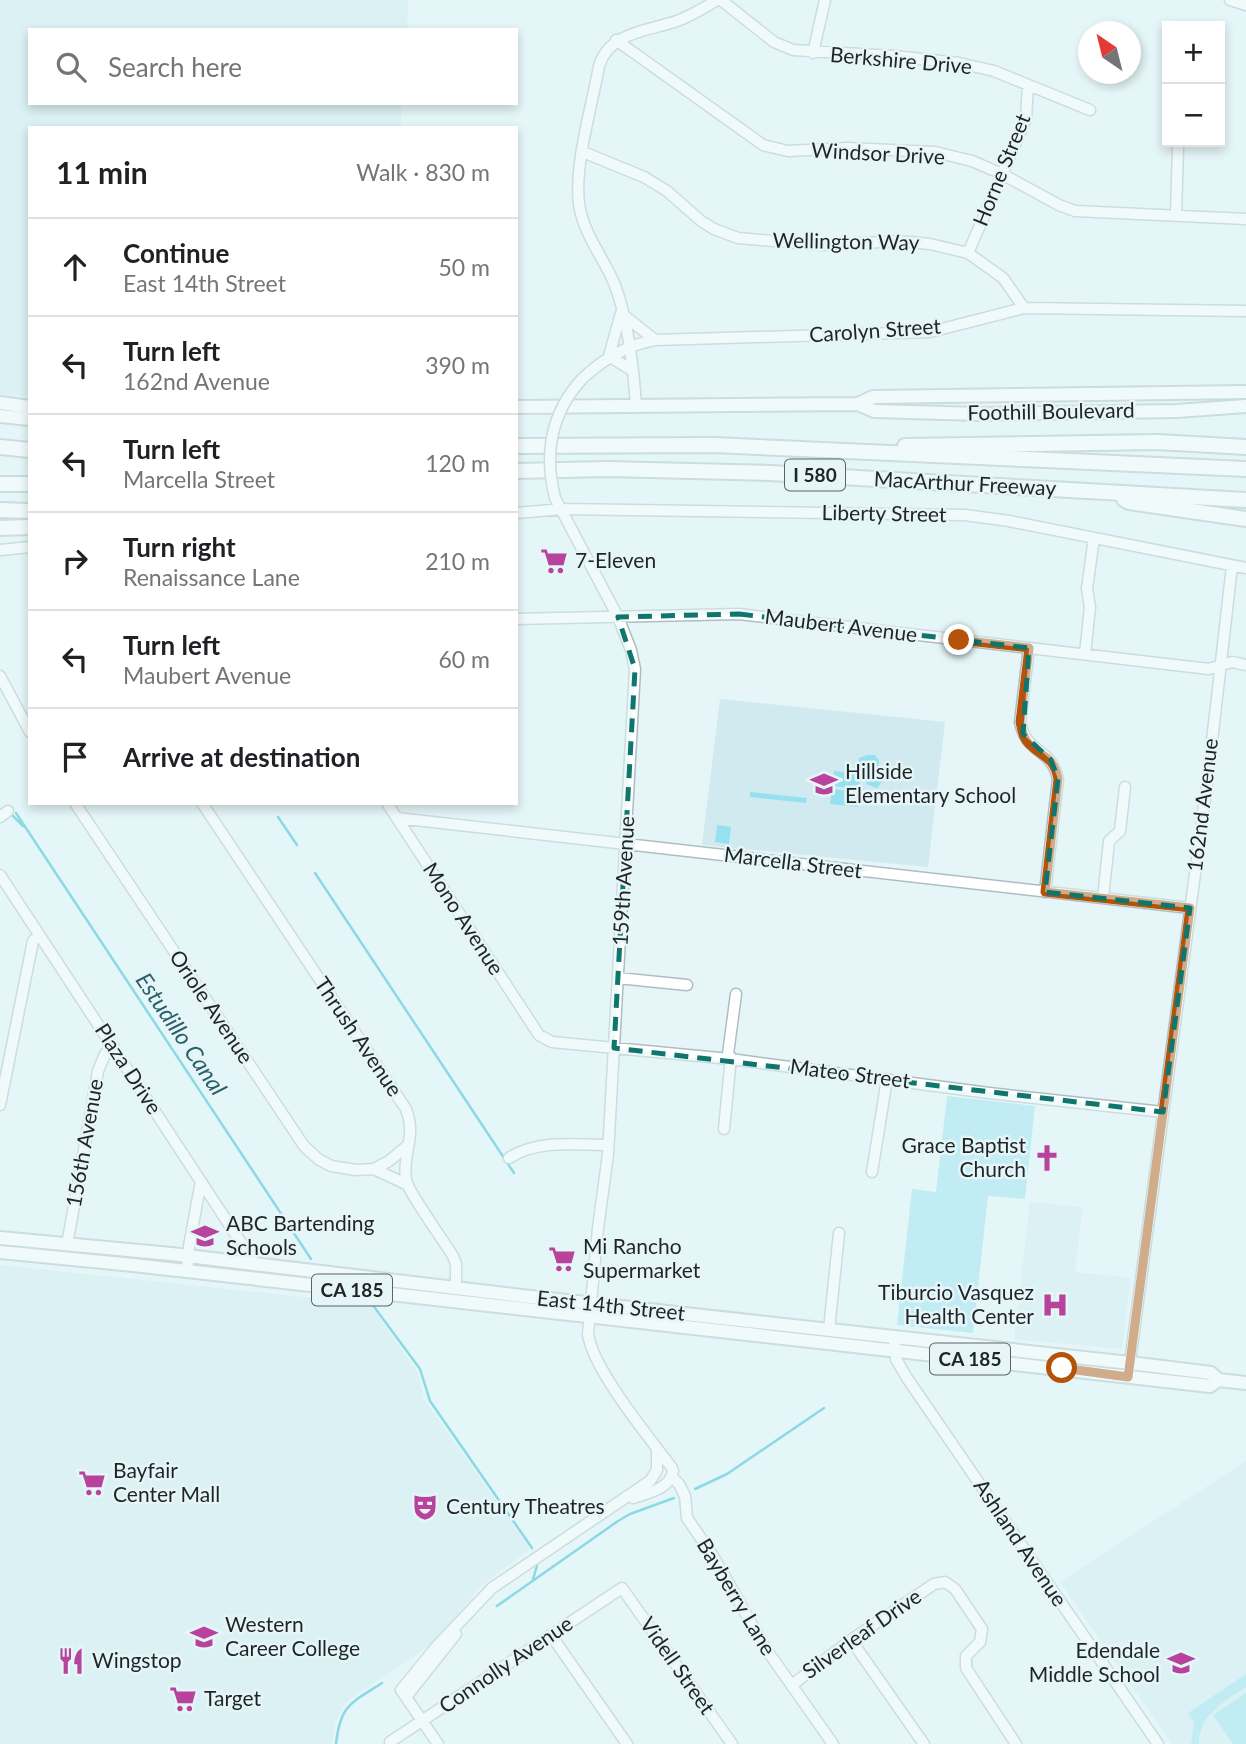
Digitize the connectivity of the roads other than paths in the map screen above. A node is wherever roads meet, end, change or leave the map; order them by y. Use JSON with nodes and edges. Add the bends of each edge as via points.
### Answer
{"nodes":[{"id":1,"x":719,"y":0,"type":"edge"},
{"id":2,"x":825,"y":0,"type":"edge"},
{"id":3,"x":1230,"y":0,"type":"edge"},
{"id":4,"x":1246,"y":5,"type":"edge"},
{"id":5,"x":616,"y":40,"type":"junction"},
{"id":6,"x":813,"y":53,"type":"junction"},
{"id":7,"x":1028,"y":85,"type":"junction"},
{"id":8,"x":1090,"y":110,"type":"dead end"},
{"id":9,"x":1178,"y":147,"type":"dead end"},
{"id":10,"x":583,"y":152,"type":"junction"},
{"id":11,"x":1002,"y":174,"type":"junction"},
{"id":12,"x":1176,"y":215,"type":"junction"},
{"id":13,"x":1246,"y":219,"type":"edge"},
{"id":14,"x":968,"y":253,"type":"junction"},
{"id":15,"x":1024,"y":308,"type":"junction"},
{"id":16,"x":1246,"y":311,"type":"edge"},
{"id":17,"x":621,"y":313,"type":"junction"},
{"id":18,"x":655,"y":340,"type":"junction"},
{"id":19,"x":630,"y":348,"type":"junction"},
{"id":20,"x":609,"y":356,"type":"junction"},
{"id":21,"x":633,"y":371,"type":"junction"},
{"id":22,"x":1246,"y":392,"type":"edge"},
{"id":23,"x":0,"y":403,"type":"edge"},
{"id":24,"x":858,"y":404,"type":"junction"},
{"id":25,"x":636,"y":405,"type":"junction"},
{"id":26,"x":1246,"y":406,"type":"edge"},
{"id":27,"x":28,"y":407,"type":"edge"},
{"id":28,"x":518,"y":407,"type":"edge"},
{"id":29,"x":0,"y":416,"type":"edge"},
{"id":30,"x":28,"y":419,"type":"edge"},
{"id":31,"x":518,"y":446,"type":"edge"},
{"id":32,"x":0,"y":447,"type":"edge"},
{"id":33,"x":1246,"y":447,"type":"edge"},
{"id":34,"x":28,"y":450,"type":"edge"},
{"id":35,"x":839,"y":450,"type":"junction"},
{"id":36,"x":1246,"y":469,"type":"edge"},
{"id":37,"x":518,"y":471,"type":"edge"},
{"id":38,"x":0,"y":484,"type":"edge"},
{"id":39,"x":28,"y":484,"type":"edge"},
{"id":40,"x":1113,"y":492,"type":"junction"},
{"id":41,"x":1246,"y":500,"type":"edge"},
{"id":42,"x":563,"y":509,"type":"junction"},
{"id":43,"x":0,"y":510,"type":"edge"},
{"id":44,"x":28,"y":511,"type":"edge"},
{"id":45,"x":518,"y":513,"type":"edge"},
{"id":46,"x":1246,"y":519,"type":"edge"},
{"id":47,"x":28,"y":527,"type":"edge"},
{"id":48,"x":0,"y":528,"type":"edge"},
{"id":49,"x":1094,"y":538,"type":"junction"},
{"id":50,"x":28,"y":547,"type":"edge"},
{"id":51,"x":0,"y":550,"type":"edge"},
{"id":52,"x":1233,"y":566,"type":"junction"},
{"id":53,"x":1246,"y":568,"type":"edge"},
{"id":54,"x":618,"y":617,"type":"junction"},
{"id":55,"x":518,"y":619,"type":"edge"},
{"id":56,"x":1029,"y":648,"type":"junction"},
{"id":57,"x":1085,"y":654,"type":"junction"},
{"id":58,"x":1246,"y":664,"type":"edge"},
{"id":59,"x":1220,"y":666,"type":"junction"},
{"id":60,"x":0,"y":676,"type":"edge"},
{"id":61,"x":28,"y":728,"type":"edge"},
{"id":62,"x":1125,"y":787,"type":"dead end"},
{"id":63,"x":76,"y":805,"type":"edge"},
{"id":64,"x":203,"y":805,"type":"edge"},
{"id":65,"x":388,"y":805,"type":"edge"},
{"id":66,"x":397,"y":818,"type":"junction"},
{"id":67,"x":625,"y":844,"type":"junction"},
{"id":68,"x":0,"y":875,"type":"edge"},
{"id":69,"x":1045,"y":892,"type":"junction"},
{"id":70,"x":1103,"y":898,"type":"junction"},
{"id":71,"x":1190,"y":908,"type":"junction"},
{"id":72,"x":39,"y":934,"type":"junction"},
{"id":73,"x":618,"y":978,"type":"junction"},
{"id":74,"x":687,"y":985,"type":"dead end"},
{"id":75,"x":736,"y":993,"type":"dead end"},
{"id":76,"x":539,"y":1035,"type":"joint"},
{"id":77,"x":114,"y":1047,"type":"junction"},
{"id":78,"x":614,"y":1048,"type":"junction"},
{"id":79,"x":730,"y":1059,"type":"junction"},
{"id":80,"x":887,"y":1079,"type":"junction"},
{"id":81,"x":0,"y":1105,"type":"edge"},
{"id":82,"x":1163,"y":1112,"type":"junction"},
{"id":83,"x":724,"y":1129,"type":"dead end"},
{"id":84,"x":608,"y":1145,"type":"junction"},
{"id":85,"x":407,"y":1146,"type":"junction"},
{"id":86,"x":509,"y":1158,"type":"dead end"},
{"id":87,"x":374,"y":1170,"type":"junction"},
{"id":88,"x":872,"y":1172,"type":"dead end"},
{"id":89,"x":201,"y":1181,"type":"junction"},
{"id":90,"x":406,"y":1184,"type":"junction"},
{"id":91,"x":839,"y":1233,"type":"dead end"},
{"id":92,"x":0,"y":1238,"type":"edge"},
{"id":93,"x":67,"y":1245,"type":"junction"},
{"id":94,"x":0,"y":1252,"type":"edge"},
{"id":95,"x":188,"y":1256,"type":"junction"},
{"id":96,"x":255,"y":1264,"type":"junction"},
{"id":97,"x":182,"y":1271,"type":"junction"},
{"id":98,"x":456,"y":1288,"type":"junction"},
{"id":99,"x":589,"y":1310,"type":"junction"},
{"id":100,"x":829,"y":1330,"type":"junction"},
{"id":101,"x":894,"y":1344,"type":"junction"},
{"id":102,"x":1130,"y":1363,"type":"junction"},
{"id":103,"x":1128,"y":1377,"type":"junction"},
{"id":104,"x":1218,"y":1380,"type":"junction"},
{"id":105,"x":1246,"y":1383,"type":"edge"},
{"id":106,"x":657,"y":1448,"type":"junction"},
{"id":107,"x":656,"y":1471,"type":"junction"},
{"id":108,"x":671,"y":1475,"type":"junction"},
{"id":109,"x":616,"y":1505,"type":"junction"},
{"id":110,"x":687,"y":1518,"type":"joint"},
{"id":111,"x":622,"y":1588,"type":"joint"},
{"id":112,"x":551,"y":1635,"type":"junction"},
{"id":113,"x":851,"y":1640,"type":"junction"},
{"id":114,"x":792,"y":1685,"type":"junction"},
{"id":115,"x":422,"y":1721,"type":"junction"},
{"id":116,"x":390,"y":1742,"type":"dead end"},
{"id":117,"x":438,"y":1744,"type":"edge"},
{"id":118,"x":627,"y":1744,"type":"edge"},
{"id":119,"x":732,"y":1744,"type":"edge"},
{"id":120,"x":833,"y":1744,"type":"edge"},
{"id":121,"x":924,"y":1744,"type":"edge"},
{"id":122,"x":1016,"y":1744,"type":"edge"},
{"id":123,"x":1158,"y":1744,"type":"edge"}],
"edges":[{"from":1,"to":5,"type":"street","via":[[680,20]]},
{"from":1,"to":6,"type":"street","name":"Berkshire Drive","via":[[774,42]]},
{"from":2,"to":6,"type":"street"},
{"from":3,"to":4,"type":"street"},
{"from":5,"to":10,"type":"street","via":[[599,65]]},
{"from":5,"to":11,"type":"street","name":"Windsor Drive","via":[[763,145],[788,151],[935,152]]},
{"from":6,"to":7,"type":"street","name":"Berkshire Drive","via":[[959,63]]},
{"from":7,"to":8,"type":"street","name":"Berkshire Drive"},
{"from":7,"to":11,"type":"street","name":"Horne Street","via":[[1026,119]]},
{"from":9,"to":12,"type":"street"},
{"from":10,"to":14,"type":"street","name":"Wellington Way","via":[[644,177],[707,225],[738,238],[822,245],[899,241]]},
{"from":10,"to":17,"type":"street","via":[[579,205],[586,230],[615,286]]},
{"from":11,"to":12,"type":"street","name":"Windsor Drive","via":[[1075,211]]},
{"from":11,"to":14,"type":"street","name":"Horne Street"},
{"from":12,"to":13,"type":"street","name":"Windsor Drive"},
{"from":14,"to":15,"type":"street","name":"Wellington Way","via":[[1003,278]]},
{"from":15,"to":16,"type":"street","name":"Carolyn Street"},
{"from":15,"to":18,"type":"street","name":"Carolyn Street","via":[[930,332]]},
{"from":17,"to":18,"type":"street"},
{"from":17,"to":19,"type":"street"},
{"from":17,"to":20,"type":"street"},
{"from":18,"to":19,"type":"street","name":"Carolyn Street"},
{"from":19,"to":20,"type":"street","name":"159th Avenue"},
{"from":19,"to":21,"type":"street"},
{"from":20,"to":21,"type":"street"},
{"from":20,"to":42,"type":"street","name":"159th Avenue","bridge":true,"via":[[582,379],[563,405],[552,434],[549,464],[555,498]]},
{"from":21,"to":25,"type":"street"},
{"from":22,"to":24,"type":"main road","name":"Foothill Boulevard","via":[[873,397]]},
{"from":23,"to":27,"type":"main road"},
{"from":24,"to":25,"type":"main road","name":"Foothill Boulevard"},
{"from":24,"to":26,"type":"main road","name":"Foothill Boulevard","via":[[874,411],[979,414]]},
{"from":25,"to":28,"type":"main road","name":"Foothill Boulevard"},
{"from":29,"to":30,"type":"main road"},
{"from":31,"to":35,"type":"highway","name":"MacArthur Freeway","number":"I 580","via":[[673,444]]},
{"from":32,"to":34,"type":"highway"},
{"from":33,"to":35,"type":"highway","via":[[1157,442],[949,443]]},
{"from":35,"to":36,"type":"highway","name":"MacArthur Freeway","number":"I 580"},
{"from":37,"to":40,"type":"highway","name":"MacArthur Freeway","number":"I 580","via":[[724,471]]},
{"from":38,"to":39,"type":"highway"},
{"from":40,"to":41,"type":"highway","name":"MacArthur Freeway","number":"I 580"},
{"from":40,"to":46,"type":"highway","via":[[1129,502]]},
{"from":42,"to":45,"type":"street","name":"Liberty Street"},
{"from":42,"to":49,"type":"street","name":"Liberty Street","via":[[965,516]]},
{"from":42,"to":54,"type":"street","name":"159th Avenue"},
{"from":43,"to":44,"type":"highway"},
{"from":47,"to":48,"type":"highway"},
{"from":49,"to":52,"type":"street","name":"Liberty Street"},
{"from":49,"to":57,"type":"street"},
{"from":50,"to":51,"type":"street"},
{"from":52,"to":53,"type":"street","name":"Liberty Street"},
{"from":52,"to":59,"type":"street","name":"162nd Avenue"},
{"from":54,"to":55,"type":"street","name":"Maubert Avenue"},
{"from":54,"to":56,"type":"street","name":"Maubert Avenue","via":[[739,614]]},
{"from":54,"to":67,"type":"street","name":"159th Avenue","via":[[635,669]]},
{"from":56,"to":57,"type":"street","name":"Maubert Avenue"},
{"from":56,"to":69,"type":"street","via":[[1020,722],[1028,744],[1051,760],[1058,779]]},
{"from":57,"to":59,"type":"street","name":"Maubert Avenue","via":[[1209,669]]},
{"from":58,"to":59,"type":"street","name":"Maubert Avenue"},
{"from":59,"to":71,"type":"street","name":"162nd Avenue"},
{"from":60,"to":61,"type":"street"},
{"from":62,"to":70,"type":"street","via":[[1120,831],[1109,841]]},
{"from":63,"to":87,"type":"street","name":"Oriole Avenue","via":[[304,1146],[331,1166]]},
{"from":64,"to":85,"type":"street","name":"Thrush Avenue","via":[[406,1109],[411,1124]]},
{"from":65,"to":66,"type":"street","name":"Mono Avenue"},
{"from":66,"to":67,"type":"street","name":"Marcella Street"},
{"from":66,"to":76,"type":"street","name":"Mono Avenue"},
{"from":67,"to":69,"type":"street","name":"Marcella Street"},
{"from":67,"to":73,"type":"street","name":"159th Avenue"},
{"from":68,"to":72,"type":"street","name":"Plaza Drive"},
{"from":69,"to":70,"type":"street","name":"Marcella Street"},
{"from":70,"to":71,"type":"street","name":"Marcella Street"},
{"from":71,"to":82,"type":"street","name":"162nd Avenue"},
{"from":72,"to":77,"type":"street","name":"Plaza Drive"},
{"from":72,"to":81,"type":"street","via":[[33,941]]},
{"from":73,"to":74,"type":"street"},
{"from":73,"to":78,"type":"street","name":"159th Avenue"},
{"from":75,"to":79,"type":"street"},
{"from":76,"to":78,"type":"street","name":"Mateo Street","via":[[552,1042]]},
{"from":77,"to":89,"type":"street","name":"Plaza Drive"},
{"from":77,"to":93,"type":"street","name":"156th Avenue","via":[[98,1071]]},
{"from":78,"to":79,"type":"street","name":"Mateo Street"},
{"from":78,"to":84,"type":"street","name":"159th Avenue"},
{"from":79,"to":80,"type":"street","name":"Mateo Street"},
{"from":79,"to":83,"type":"street"},
{"from":80,"to":82,"type":"street","name":"Mateo Street"},
{"from":80,"to":88,"type":"street"},
{"from":82,"to":102,"type":"street","name":"162nd Avenue"},
{"from":84,"to":86,"type":"street","via":[[542,1144]]},
{"from":84,"to":99,"type":"street","name":"159th Avenue"},
{"from":85,"to":87,"type":"street"},
{"from":85,"to":90,"type":"street","name":"Thrush Avenue"},
{"from":87,"to":90,"type":"street","name":"Oriole Avenue"},
{"from":89,"to":95,"type":"street"},
{"from":89,"to":96,"type":"street","name":"Plaza Drive"},
{"from":90,"to":98,"type":"street","via":[[453,1256]]},
{"from":91,"to":100,"type":"street"},
{"from":92,"to":93,"type":"main road","name":"East 14th Street","number":"CA 185"},
{"from":93,"to":95,"type":"main road","name":"East 14th Street","number":"CA 185"},
{"from":94,"to":97,"type":"main road","name":"East 14th Street","number":"CA 185"},
{"from":95,"to":96,"type":"main road","name":"East 14th Street","number":"CA 185"},
{"from":95,"to":97,"type":"street"},
{"from":96,"to":98,"type":"main road","name":"East 14th Street","number":"CA 185"},
{"from":97,"to":99,"type":"main road","name":"East 14th Street","number":"CA 185"},
{"from":98,"to":99,"type":"main road","name":"East 14th Street","number":"CA 185"},
{"from":99,"to":100,"type":"main road","name":"East 14th Street","number":"CA 185"},
{"from":99,"to":101,"type":"main road","name":"East 14th Street","number":"CA 185"},
{"from":99,"to":106,"type":"street","name":"159th Avenue","via":[[589,1341],[595,1357]]},
{"from":100,"to":101,"type":"main road","name":"East 14th Street","number":"CA 185"},
{"from":101,"to":102,"type":"main road","name":"East 14th Street","number":"CA 185"},
{"from":101,"to":103,"type":"main road","name":"East 14th Street","number":"CA 185"},
{"from":101,"to":123,"type":"street","name":"Ashland Avenue","via":[[907,1378]]},
{"from":102,"to":103,"type":"street","name":"162nd Avenue"},
{"from":102,"to":104,"type":"main road","name":"East 14th Street","number":"CA 185","via":[[1212,1373]]},
{"from":103,"to":104,"type":"main road","name":"East 14th Street","number":"CA 185","via":[[1210,1386]]},
{"from":104,"to":105,"type":"main road","name":"East 14th Street","number":"CA 185"},
{"from":106,"to":107,"type":"street"},
{"from":106,"to":108,"type":"street","name":"159th Avenue"},
{"from":107,"to":108,"type":"street","via":[[664,1482]]},
{"from":107,"to":109,"type":"street","via":[[645,1485]]},
{"from":108,"to":109,"type":"street","via":[[660,1488]]},
{"from":108,"to":110,"type":"street","name":"159th Avenue","via":[[685,1496]]},
{"from":109,"to":115,"type":"street","via":[[499,1583],[479,1603],[403,1693]]},
{"from":110,"to":114,"type":"street","name":"Bayberry Lane"},
{"from":111,"to":112,"type":"street","name":"Connolly Avenue"},
{"from":111,"to":119,"type":"street","name":"Videll Street"},
{"from":112,"to":115,"type":"street","name":"Connolly Avenue"},
{"from":112,"to":118,"type":"street"},
{"from":113,"to":114,"type":"street","name":"Silverleaf Drive"},
{"from":113,"to":121,"type":"street"},
{"from":113,"to":122,"type":"street","name":"Silverleaf Drive","via":[[945,1581],[982,1629],[980,1642],[966,1656],[965,1665]]},
{"from":114,"to":120,"type":"street","name":"Bayberry Lane"},
{"from":115,"to":116,"type":"street","name":"Connolly Avenue"},
{"from":115,"to":117,"type":"street"}]}
